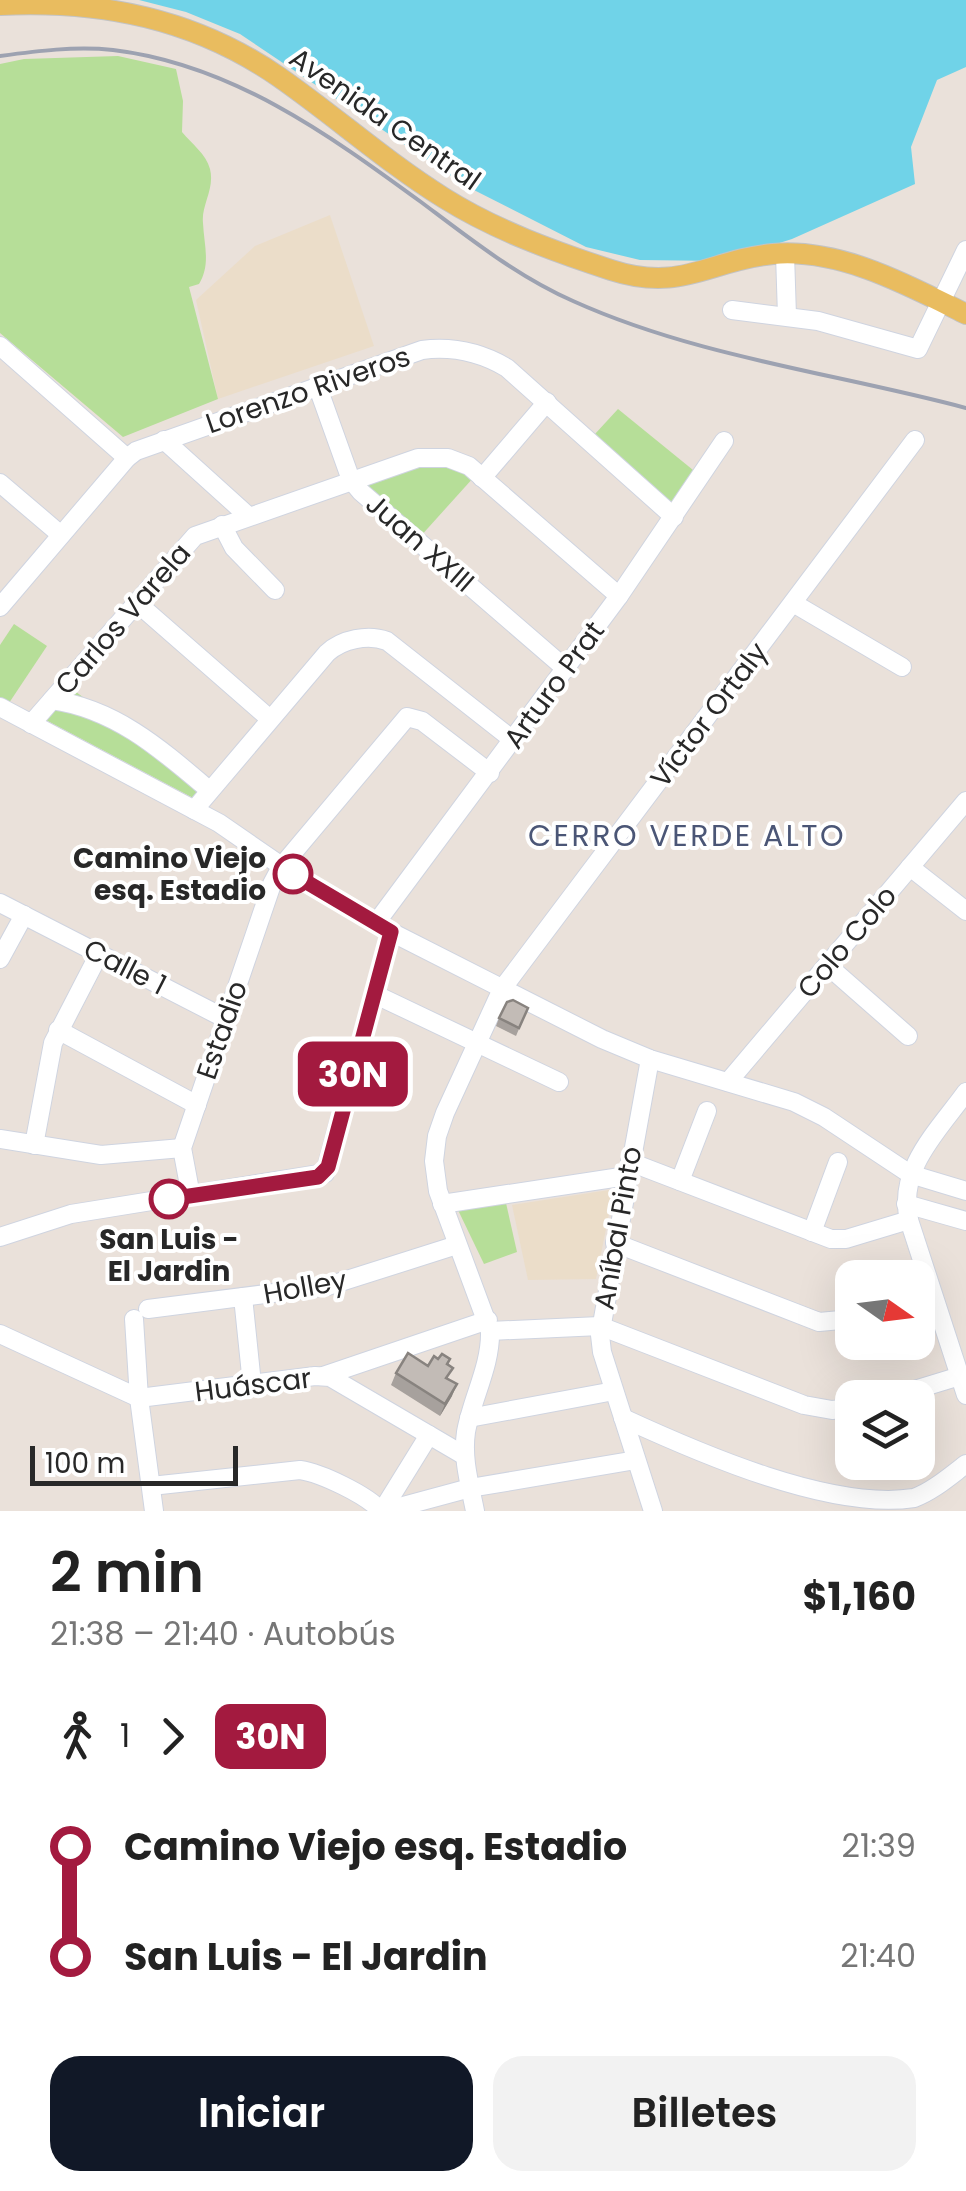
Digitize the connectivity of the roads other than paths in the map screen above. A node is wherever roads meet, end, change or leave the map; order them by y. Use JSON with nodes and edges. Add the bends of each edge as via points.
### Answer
{"nodes":[{"id":1,"x":0,"y":5,"type":"edge"},
{"id":2,"x":966,"y":250,"type":"edge"},
{"id":3,"x":785,"y":254,"type":"junction"},
{"id":4,"x":942,"y":302,"type":"junction"},
{"id":5,"x":732,"y":310,"type":"dead end"},
{"id":6,"x":966,"y":314,"type":"edge"},
{"id":7,"x":787,"y":316,"type":"junction"},
{"id":8,"x":0,"y":346,"type":"edge"},
{"id":9,"x":317,"y":386,"type":"junction"},
{"id":10,"x":546,"y":402,"type":"junction"},
{"id":11,"x":164,"y":440,"type":"junction"},
{"id":12,"x":915,"y":440,"type":"dead end"},
{"id":13,"x":724,"y":441,"type":"dead end"},
{"id":14,"x":127,"y":458,"type":"junction"},
{"id":15,"x":482,"y":478,"type":"junction"},
{"id":16,"x":351,"y":480,"type":"junction"},
{"id":17,"x":0,"y":483,"type":"edge"},
{"id":18,"x":248,"y":515,"type":"junction"},
{"id":19,"x":674,"y":516,"type":"junction"},
{"id":20,"x":222,"y":524,"type":"junction"},
{"id":21,"x":61,"y":535,"type":"junction"},
{"id":22,"x":275,"y":590,"type":"dead end"},
{"id":23,"x":619,"y":596,"type":"junction"},
{"id":24,"x":136,"y":602,"type":"junction"},
{"id":25,"x":793,"y":603,"type":"junction"},
{"id":26,"x":0,"y":607,"type":"edge"},
{"id":27,"x":902,"y":667,"type":"dead end"},
{"id":28,"x":566,"y":669,"type":"junction"},
{"id":29,"x":52,"y":700,"type":"junction"},
{"id":30,"x":0,"y":707,"type":"edge"},
{"id":31,"x":270,"y":719,"type":"junction"},
{"id":32,"x":32,"y":724,"type":"junction"},
{"id":33,"x":514,"y":740,"type":"junction"},
{"id":34,"x":490,"y":773,"type":"junction"},
{"id":35,"x":210,"y":790,"type":"junction"},
{"id":36,"x":966,"y":801,"type":"edge"},
{"id":37,"x":194,"y":810,"type":"junction"},
{"id":38,"x":281,"y":867,"type":"junction"},
{"id":39,"x":910,"y":867,"type":"junction"},
{"id":40,"x":0,"y":903,"type":"edge"},
{"id":41,"x":966,"y":911,"type":"edge"},
{"id":42,"x":24,"y":915,"type":"junction"},
{"id":43,"x":384,"y":928,"type":"junction"},
{"id":44,"x":99,"y":954,"type":"junction"},
{"id":45,"x":0,"y":959,"type":"edge"},
{"id":46,"x":827,"y":965,"type":"junction"},
{"id":47,"x":502,"y":988,"type":"junction"},
{"id":48,"x":374,"y":994,"type":"junction"},
{"id":49,"x":226,"y":1019,"type":"junction"},
{"id":50,"x":58,"y":1030,"type":"junction"},
{"id":51,"x":908,"y":1036,"type":"dead end"},
{"id":52,"x":477,"y":1043,"type":"junction"},
{"id":53,"x":650,"y":1059,"type":"junction"},
{"id":54,"x":559,"y":1082,"type":"dead end"},
{"id":55,"x":728,"y":1082,"type":"junction"},
{"id":56,"x":966,"y":1092,"type":"edge"},
{"id":57,"x":197,"y":1105,"type":"junction"},
{"id":58,"x":707,"y":1111,"type":"dead end"},
{"id":59,"x":0,"y":1139,"type":"edge"},
{"id":60,"x":34,"y":1145,"type":"junction"},
{"id":61,"x":182,"y":1148,"type":"junction"},
{"id":62,"x":838,"y":1162,"type":"dead end"},
{"id":63,"x":629,"y":1169,"type":"junction"},
{"id":64,"x":910,"y":1174,"type":"junction"},
{"id":65,"x":680,"y":1181,"type":"junction"},
{"id":66,"x":966,"y":1190,"type":"edge"},
{"id":67,"x":191,"y":1196,"type":"junction"},
{"id":68,"x":442,"y":1204,"type":"junction"},
{"id":69,"x":907,"y":1212,"type":"junction"},
{"id":70,"x":966,"y":1221,"type":"edge"},
{"id":71,"x":812,"y":1232,"type":"junction"},
{"id":72,"x":0,"y":1238,"type":"edge"},
{"id":73,"x":615,"y":1243,"type":"junction"},
{"id":74,"x":458,"y":1245,"type":"junction"},
{"id":75,"x":917,"y":1260,"type":"edge"},
{"id":76,"x":243,"y":1297,"type":"junction"},
{"id":77,"x":935,"y":1316,"type":"edge"},
{"id":78,"x":835,"y":1321,"type":"edge"},
{"id":79,"x":489,"y":1326,"type":"junction"},
{"id":80,"x":600,"y":1326,"type":"junction"},
{"id":81,"x":0,"y":1334,"type":"edge"},
{"id":82,"x":961,"y":1367,"type":"edge"},
{"id":83,"x":323,"y":1376,"type":"junction"},
{"id":84,"x":930,"y":1380,"type":"edge"},
{"id":85,"x":252,"y":1384,"type":"junction"},
{"id":86,"x":614,"y":1392,"type":"junction"},
{"id":87,"x":966,"y":1395,"type":"edge"},
{"id":88,"x":140,"y":1398,"type":"junction"},
{"id":89,"x":835,"y":1410,"type":"edge"},
{"id":90,"x":469,"y":1418,"type":"junction"},
{"id":91,"x":623,"y":1418,"type":"junction"},
{"id":92,"x":429,"y":1434,"type":"junction"},
{"id":93,"x":465,"y":1456,"type":"junction"},
{"id":94,"x":636,"y":1460,"type":"junction"},
{"id":95,"x":966,"y":1464,"type":"edge"},
{"id":96,"x":150,"y":1486,"type":"junction"},
{"id":97,"x":470,"y":1488,"type":"junction"},
{"id":98,"x":154,"y":1511,"type":"edge"},
{"id":99,"x":383,"y":1511,"type":"edge"},
{"id":100,"x":475,"y":1511,"type":"edge"},
{"id":101,"x":653,"y":1511,"type":"edge"}],
"edges":[{"from":1,"to":3,"type":"main road","name":"Avenida Central","via":[[83,3],[216,39],[465,211],[615,271],[682,278]]},
{"from":2,"to":4,"type":"street"},
{"from":3,"to":4,"type":"main road","name":"Avenida Central","via":[[850,264]]},
{"from":3,"to":7,"type":"street"},
{"from":4,"to":6,"type":"main road","name":"Avenida Central"},
{"from":4,"to":7,"type":"street","via":[[918,349]]},
{"from":5,"to":7,"type":"street"},
{"from":8,"to":14,"type":"street"},
{"from":9,"to":10,"type":"street","name":"Lorenzo Riveros","via":[[410,353],[446,348],[497,362]]},
{"from":9,"to":11,"type":"street","name":"Lorenzo Riveros"},
{"from":9,"to":16,"type":"street","name":"Juan XXIII"},
{"from":10,"to":15,"type":"street"},
{"from":10,"to":19,"type":"street","name":"Lorenzo Riveros"},
{"from":11,"to":14,"type":"street","name":"Lorenzo Riveros"},
{"from":11,"to":18,"type":"street"},
{"from":12,"to":25,"type":"street","name":"Víctor Ortaly"},
{"from":13,"to":19,"type":"street","name":"Arturo Prat"},
{"from":14,"to":21,"type":"street"},
{"from":15,"to":16,"type":"street","name":"Carlos Varela","via":[[438,456]]},
{"from":15,"to":23,"type":"street","name":"Carlos Varela"},
{"from":16,"to":18,"type":"street","name":"Carlos Varela"},
{"from":16,"to":28,"type":"street","name":"Juan XXIII"},
{"from":17,"to":21,"type":"street"},
{"from":18,"to":20,"type":"street","name":"Carlos Varela"},
{"from":19,"to":23,"type":"street","name":"Arturo Prat"},
{"from":20,"to":22,"type":"street","via":[[234,548]]},
{"from":20,"to":24,"type":"street","name":"Carlos Varela","via":[[185,544]]},
{"from":21,"to":26,"type":"street"},
{"from":23,"to":28,"type":"street","name":"Arturo Prat"},
{"from":24,"to":29,"type":"street","name":"Carlos Varela"},
{"from":24,"to":31,"type":"street"},
{"from":25,"to":27,"type":"street"},
{"from":25,"to":47,"type":"street","name":"Víctor Ortaly"},
{"from":28,"to":33,"type":"street","name":"Arturo Prat"},
{"from":29,"to":32,"type":"street","name":"Carlos Varela"},
{"from":29,"to":35,"type":"street","via":[[90,709],[138,733]]},
{"from":30,"to":32,"type":"street"},
{"from":31,"to":33,"type":"street","via":[[334,646],[378,638]]},
{"from":31,"to":35,"type":"street"},
{"from":32,"to":37,"type":"street"},
{"from":33,"to":34,"type":"street","name":"Arturo Prat"},
{"from":34,"to":38,"type":"street","name":"Estadio","via":[[422,721],[406,717]]},
{"from":34,"to":43,"type":"street","name":"Arturo Prat"},
{"from":35,"to":37,"type":"street"},
{"from":36,"to":39,"type":"street","name":"Colo Colo"},
{"from":37,"to":38,"type":"street"},
{"from":38,"to":43,"type":"street"},
{"from":38,"to":49,"type":"street","name":"Estadio"},
{"from":39,"to":41,"type":"street"},
{"from":39,"to":46,"type":"street","name":"Colo Colo"},
{"from":40,"to":42,"type":"street","name":"Calle 1"},
{"from":42,"to":44,"type":"street","name":"Calle 1"},
{"from":42,"to":45,"type":"street"},
{"from":43,"to":47,"type":"street"},
{"from":43,"to":48,"type":"street"},
{"from":44,"to":49,"type":"street","name":"Calle 1"},
{"from":44,"to":50,"type":"street"},
{"from":46,"to":51,"type":"street"},
{"from":46,"to":55,"type":"street","name":"Colo Colo"},
{"from":47,"to":52,"type":"street","name":"Víctor Ortaly"},
{"from":47,"to":53,"type":"street"},
{"from":48,"to":52,"type":"street"},
{"from":48,"to":67,"type":"street","via":[[324,1174]]},
{"from":49,"to":57,"type":"street","name":"Estadio"},
{"from":50,"to":57,"type":"street"},
{"from":50,"to":60,"type":"street"},
{"from":52,"to":54,"type":"street"},
{"from":52,"to":68,"type":"street","name":"Víctor Ortaly","via":[[438,1136],[435,1176]]},
{"from":53,"to":55,"type":"street"},
{"from":53,"to":63,"type":"street","name":"Aníbal Pinto"},
{"from":55,"to":64,"type":"street","via":[[811,1110]]},
{"from":56,"to":64,"type":"street"},
{"from":57,"to":61,"type":"street","name":"Estadio"},
{"from":58,"to":65,"type":"street"},
{"from":59,"to":60,"type":"street"},
{"from":60,"to":61,"type":"street","via":[[113,1156]]},
{"from":61,"to":67,"type":"street","name":"Estadio"},
{"from":62,"to":71,"type":"street"},
{"from":63,"to":65,"type":"street"},
{"from":63,"to":68,"type":"street"},
{"from":63,"to":73,"type":"street","name":"Aníbal Pinto"},
{"from":64,"to":66,"type":"street"},
{"from":64,"to":69,"type":"street"},
{"from":65,"to":71,"type":"street"},
{"from":67,"to":72,"type":"street","via":[[71,1214]]},
{"from":68,"to":74,"type":"street","name":"Víctor Ortaly"},
{"from":69,"to":70,"type":"street"},
{"from":69,"to":71,"type":"street","via":[[846,1239]]},
{"from":69,"to":75,"type":"street"},
{"from":73,"to":78,"type":"street","via":[[819,1322]]},
{"from":73,"to":80,"type":"street","name":"Aníbal Pinto"},
{"from":74,"to":76,"type":"street","name":"Holley","via":[[347,1281]]},
{"from":74,"to":79,"type":"street","name":"Víctor Ortaly"},
{"from":76,"to":85,"type":"street"},
{"from":76,"to":88,"type":"street","name":"Holley","via":[[141,1314]]},
{"from":77,"to":82,"type":"street"},
{"from":79,"to":80,"type":"street"},
{"from":79,"to":83,"type":"street"},
{"from":79,"to":90,"type":"street","via":[[489,1350]]},
{"from":80,"to":86,"type":"street","name":"Aníbal Pinto"},
{"from":80,"to":89,"type":"street","via":[[804,1406]]},
{"from":81,"to":88,"type":"street"},
{"from":82,"to":84,"type":"street"},
{"from":82,"to":87,"type":"street"},
{"from":83,"to":85,"type":"street","name":"Huáscar"},
{"from":83,"to":92,"type":"street","name":"Huáscar"},
{"from":85,"to":88,"type":"street","name":"Huáscar"},
{"from":86,"to":90,"type":"street"},
{"from":86,"to":91,"type":"street","name":"Aníbal Pinto"},
{"from":88,"to":96,"type":"street"},
{"from":90,"to":93,"type":"street"},
{"from":91,"to":94,"type":"street","name":"Aníbal Pinto"},
{"from":91,"to":95,"type":"street","via":[[762,1480],[835,1503],[911,1499]]},
{"from":92,"to":93,"type":"street","name":"Huáscar"},
{"from":92,"to":99,"type":"street"},
{"from":93,"to":97,"type":"street"},
{"from":94,"to":97,"type":"street"},
{"from":94,"to":101,"type":"street","name":"Aníbal Pinto"},
{"from":96,"to":98,"type":"street"},
{"from":96,"to":99,"type":"street","via":[[300,1470]]},
{"from":97,"to":99,"type":"street"},
{"from":97,"to":100,"type":"street"}]}
